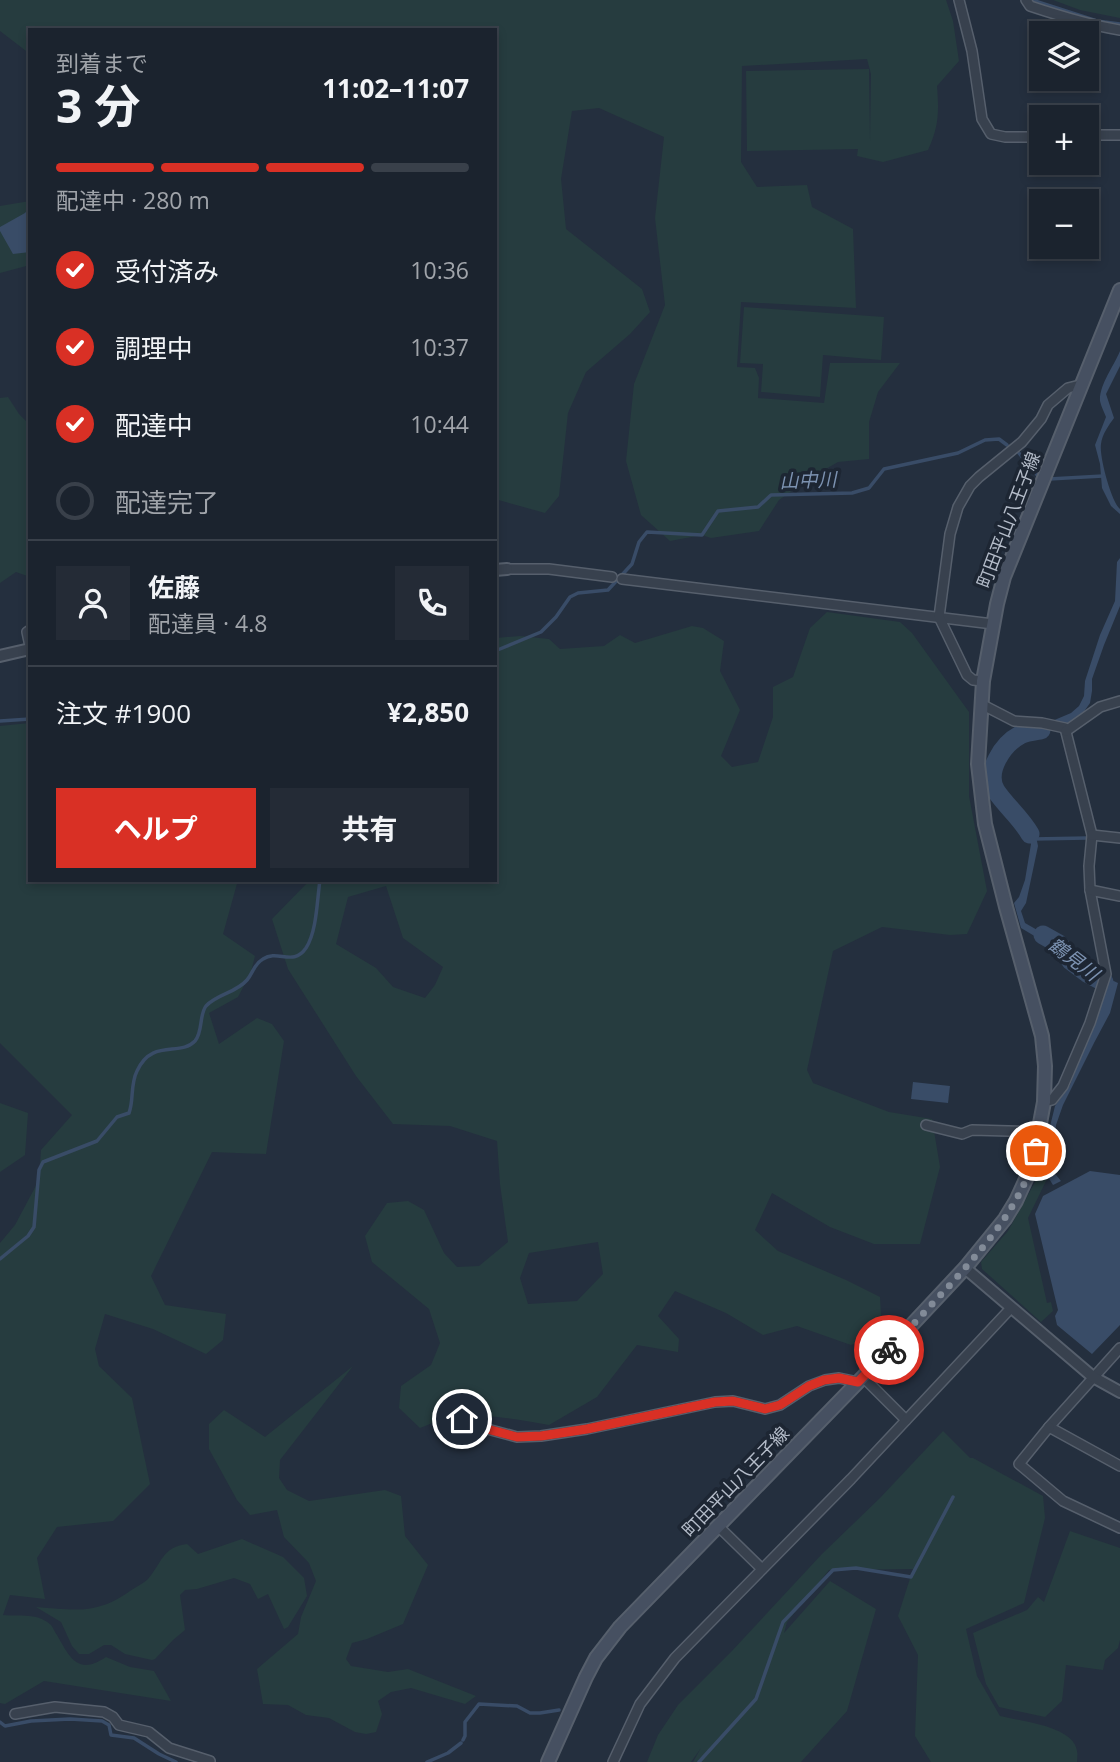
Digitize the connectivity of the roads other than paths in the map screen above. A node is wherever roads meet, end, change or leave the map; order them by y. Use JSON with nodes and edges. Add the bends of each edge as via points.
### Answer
{"nodes":[{"id":1,"x":959,"y":0,"type":"edge"},
{"id":2,"x":1026,"y":0,"type":"edge"},
{"id":3,"x":1120,"y":30,"type":"edge"},
{"id":4,"x":1099,"y":135,"type":"edge"},
{"id":5,"x":1120,"y":135,"type":"edge"},
{"id":6,"x":1029,"y":136,"type":"edge"},
{"id":7,"x":1120,"y":290,"type":"edge"},
{"id":8,"x":1117,"y":306,"type":"edge"},
{"id":9,"x":1080,"y":385,"type":"junction"},
{"id":10,"x":508,"y":569,"type":"joint"},
{"id":11,"x":497,"y":570,"type":"edge"},
{"id":12,"x":939,"y":617,"type":"junction"},
{"id":13,"x":993,"y":624,"type":"junction"},
{"id":14,"x":28,"y":648,"type":"edge"},
{"id":15,"x":0,"y":656,"type":"edge"},
{"id":16,"x":983,"y":681,"type":"junction"},
{"id":17,"x":1120,"y":701,"type":"edge"},
{"id":18,"x":981,"y":704,"type":"junction"},
{"id":19,"x":1066,"y":729,"type":"junction"},
{"id":20,"x":1092,"y":835,"type":"junction"},
{"id":21,"x":1120,"y":838,"type":"edge"},
{"id":22,"x":1090,"y":890,"type":"junction"},
{"id":23,"x":1120,"y":896,"type":"edge"},
{"id":24,"x":1044,"y":1102,"type":"junction"},
{"id":25,"x":926,"y":1125,"type":"dead end"},
{"id":26,"x":1040,"y":1132,"type":"junction"},
{"id":27,"x":965,"y":1268,"type":"junction"},
{"id":28,"x":1011,"y":1308,"type":"junction"},
{"id":29,"x":1120,"y":1348,"type":"edge"},
{"id":30,"x":1093,"y":1377,"type":"junction"},
{"id":31,"x":860,"y":1380,"type":"junction"},
{"id":32,"x":1120,"y":1392,"type":"edge"},
{"id":33,"x":462,"y":1419,"type":"dead end"},
{"id":34,"x":906,"y":1420,"type":"junction"},
{"id":35,"x":1049,"y":1427,"type":"junction"},
{"id":36,"x":1120,"y":1466,"type":"edge"},
{"id":37,"x":718,"y":1526,"type":"junction"},
{"id":38,"x":1120,"y":1528,"type":"edge"},
{"id":39,"x":762,"y":1569,"type":"junction"},
{"id":40,"x":15,"y":1714,"type":"dead end"},
{"id":41,"x":210,"y":1761,"type":"edge"},
{"id":42,"x":548,"y":1762,"type":"edge"},
{"id":43,"x":613,"y":1762,"type":"edge"}],
"edges":[{"from":1,"to":6,"type":"street","via":[[982,119],[991,134]]},
{"from":2,"to":3,"type":"street","via":[[1030,6]]},
{"from":4,"to":5,"type":"street"},
{"from":7,"to":8,"type":"main road","name":"町田平山八王子線"},
{"from":8,"to":9,"type":"main road","name":"町田平山八王子線"},
{"from":9,"to":12,"type":"street","via":[[1068,388],[1048,405],[1022,442],[963,496],[950,534]]},
{"from":9,"to":13,"type":"main road","name":"町田平山八王子線","via":[[1004,577]]},
{"from":10,"to":11,"type":"street"},
{"from":10,"to":12,"type":"street","via":[[550,569]]},
{"from":12,"to":13,"type":"street"},
{"from":12,"to":16,"type":"street","via":[[967,675]]},
{"from":13,"to":16,"type":"main road","name":"町田平山八王子線"},
{"from":14,"to":15,"type":"street"},
{"from":16,"to":18,"type":"main road","name":"町田平山八王子線"},
{"from":17,"to":19,"type":"street","via":[[1100,707]]},
{"from":18,"to":19,"type":"street","via":[[1014,721]]},
{"from":18,"to":24,"type":"main road","name":"町田平山八王子線","via":[[978,764],[985,824],[1042,1036]]},
{"from":19,"to":20,"type":"street"},
{"from":20,"to":21,"type":"street"},
{"from":20,"to":22,"type":"street"},
{"from":22,"to":23,"type":"street"},
{"from":22,"to":24,"type":"street","via":[[1106,976],[1063,1086],[1052,1100]]},
{"from":24,"to":26,"type":"main road","name":"町田平山八王子線"},
{"from":25,"to":26,"type":"street","via":[[962,1134],[972,1130]]},
{"from":26,"to":27,"type":"main road","name":"町田平山八王子線","via":[[1032,1166],[1016,1201]]},
{"from":27,"to":28,"type":"street"},
{"from":27,"to":31,"type":"main road","name":"町田平山八王子線"},
{"from":28,"to":30,"type":"street"},
{"from":28,"to":34,"type":"street"},
{"from":29,"to":30,"type":"street"},
{"from":30,"to":32,"type":"street"},
{"from":30,"to":35,"type":"street"},
{"from":31,"to":33,"type":"street","via":[[824,1380],[765,1409],[715,1402],[541,1436],[517,1437]]},
{"from":31,"to":34,"type":"street"},
{"from":31,"to":37,"type":"main road","name":"町田平山八王子線"},
{"from":34,"to":39,"type":"street"},
{"from":35,"to":36,"type":"street"},
{"from":35,"to":38,"type":"street","via":[[1018,1464],[1063,1501]]},
{"from":37,"to":39,"type":"street"},
{"from":37,"to":42,"type":"main road","name":"町田平山八王子線","via":[[606,1645],[586,1677]]},
{"from":39,"to":43,"type":"street","via":[[651,1689]]},
{"from":40,"to":41,"type":"street","via":[[55,1707],[104,1712],[119,1725],[149,1732],[169,1748]]}]}
